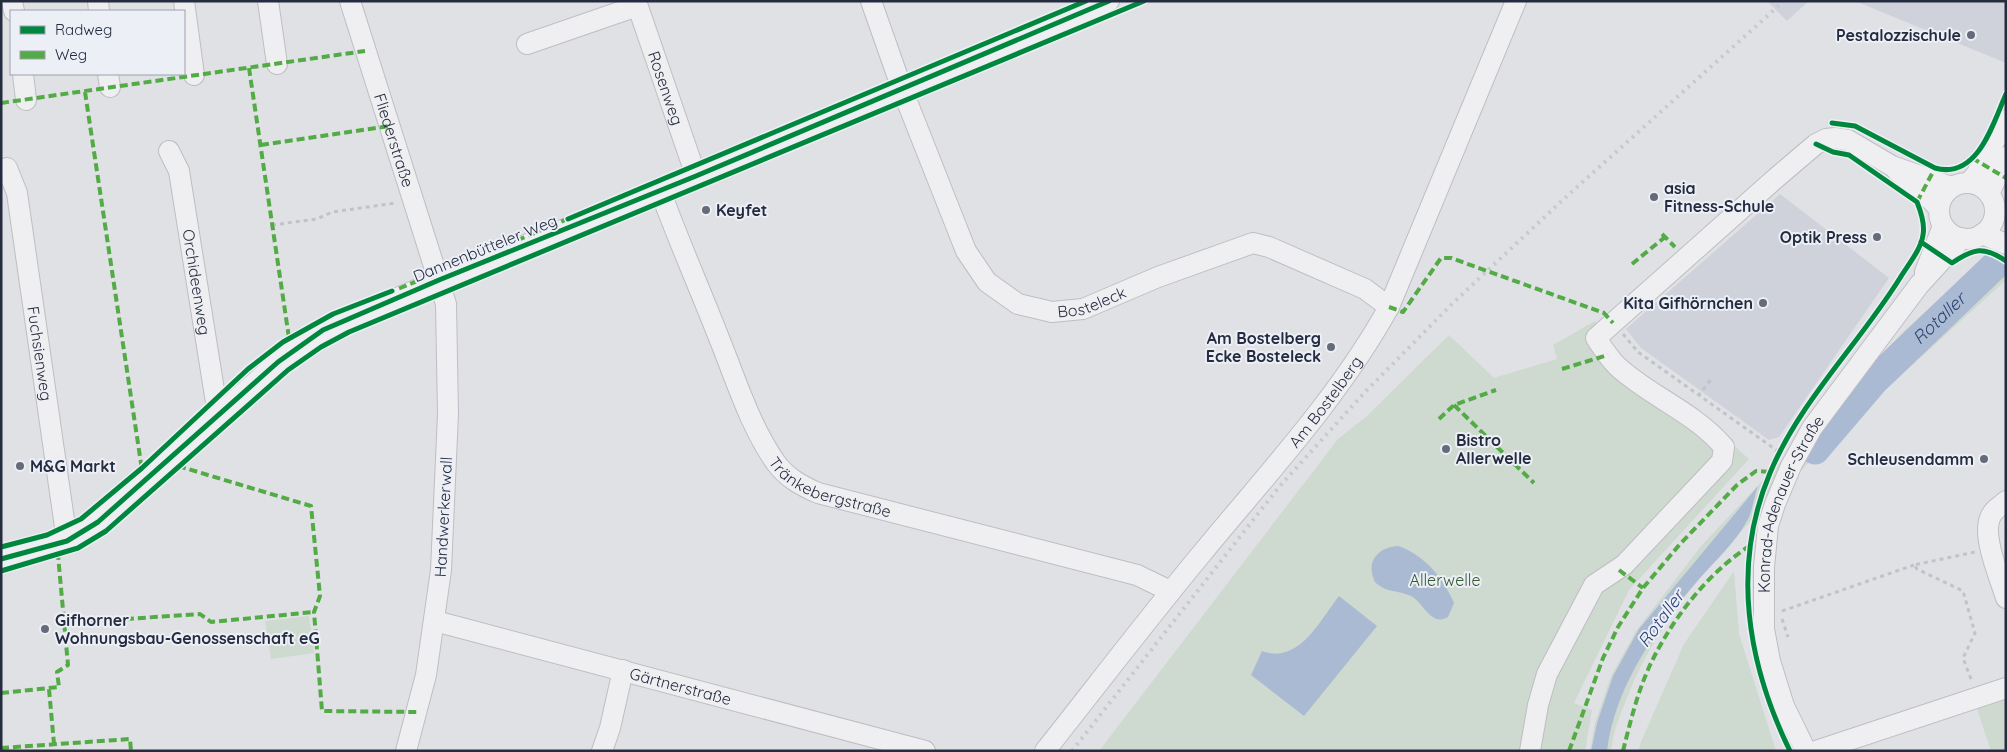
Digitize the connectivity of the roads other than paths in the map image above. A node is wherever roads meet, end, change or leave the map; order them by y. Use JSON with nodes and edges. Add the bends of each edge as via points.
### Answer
{"nodes":[{"id":1,"x":184,"y":1,"type":"edge"},
{"id":2,"x":268,"y":1,"type":"edge"},
{"id":3,"x":350,"y":1,"type":"edge"},
{"id":4,"x":872,"y":1,"type":"edge"},
{"id":5,"x":1516,"y":1,"type":"edge"},
{"id":6,"x":636,"y":3,"type":"edge"},
{"id":7,"x":1115,"y":6,"type":"edge"},
{"id":8,"x":527,"y":44,"type":"dead end"},
{"id":9,"x":277,"y":64,"type":"dead end"},
{"id":10,"x":23,"y":75,"type":"edge"},
{"id":11,"x":194,"y":75,"type":"dead end"},
{"id":12,"x":902,"y":89,"type":"junction"},
{"id":13,"x":26,"y":100,"type":"dead end"},
{"id":14,"x":2006,"y":120,"type":"edge"},
{"id":15,"x":169,"y":151,"type":"dead end"},
{"id":16,"x":2006,"y":157,"type":"edge"},
{"id":17,"x":1892,"y":166,"type":"junction"},
{"id":18,"x":7,"y":168,"type":"dead end"},
{"id":19,"x":696,"y":176,"type":"junction"},
{"id":20,"x":1960,"y":185,"type":"junction"},
{"id":21,"x":660,"y":190,"type":"junction"},
{"id":22,"x":1941,"y":218,"type":"junction"},
{"id":23,"x":2000,"y":224,"type":"edge"},
{"id":24,"x":1962,"y":238,"type":"junction"},
{"id":25,"x":439,"y":280,"type":"junction"},
{"id":26,"x":1919,"y":285,"type":"junction"},
{"id":27,"x":1389,"y":307,"type":"junction"},
{"id":28,"x":218,"y":415,"type":"junction"},
{"id":29,"x":2006,"y":502,"type":"edge"},
{"id":30,"x":67,"y":541,"type":"junction"},
{"id":31,"x":1,"y":559,"type":"edge"},
{"id":32,"x":1170,"y":591,"type":"junction"},
{"id":33,"x":2006,"y":598,"type":"edge"},
{"id":34,"x":435,"y":621,"type":"junction"},
{"id":35,"x":623,"y":670,"type":"junction"},
{"id":36,"x":2006,"y":688,"type":"edge"},
{"id":37,"x":406,"y":751,"type":"edge"},
{"id":38,"x":602,"y":751,"type":"edge"},
{"id":39,"x":925,"y":751,"type":"edge"},
{"id":40,"x":1046,"y":751,"type":"edge"},
{"id":41,"x":1530,"y":751,"type":"edge"},
{"id":42,"x":1806,"y":751,"type":"edge"},
{"id":43,"x":1816,"y":751,"type":"edge"}],
"edges":[{"from":1,"to":11,"type":"street"},
{"from":2,"to":9,"type":"street"},
{"from":3,"to":25,"type":"street","name":"Fliederstraße"},
{"from":4,"to":12,"type":"street","name":"Bosteleck"},
{"from":5,"to":27,"type":"street","name":"Am Bostelberg"},
{"from":6,"to":8,"type":"street"},
{"from":6,"to":19,"type":"street","name":"Rosenweg"},
{"from":7,"to":12,"type":"street","name":"Dannenbütteler Weg"},
{"from":10,"to":13,"type":"street"},
{"from":12,"to":19,"type":"street","name":"Dannenbütteler Weg"},
{"from":12,"to":27,"type":"street","name":"Bosteleck","via":[[966,251],[987,282],[1018,304],[1052,312],[1083,309],[1253,242],[1365,289]]},
{"from":14,"to":20,"type":"street","via":[[1977,173]]},
{"from":15,"to":28,"type":"street","name":"Orchideenweg","via":[[179,171]]},
{"from":16,"to":23,"type":"street"},
{"from":17,"to":20,"type":"street"},
{"from":17,"to":22,"type":"street","via":[[1931,199]]},
{"from":17,"to":41,"type":"street","via":[[1848,140],[1835,138],[1816,144],[1596,338],[1616,365],[1685,413],[1724,447],[1722,461],[1624,566],[1594,585],[1547,674]]},
{"from":18,"to":30,"type":"street","name":"Fuchsienweg","via":[[17,193]]},
{"from":19,"to":21,"type":"street","name":"Dannenbütteler Weg"},
{"from":20,"to":22,"type":"street","via":[[1943,196]]},
{"from":20,"to":23,"type":"street","via":[[1980,186]]},
{"from":21,"to":25,"type":"street","name":"Dannenbütteler Weg"},
{"from":21,"to":32,"type":"street","name":"Tränkebergstraße","via":[[744,400],[763,442],[788,476],[818,493],[1136,575]]},
{"from":22,"to":24,"type":"street","via":[[1949,232]]},
{"from":22,"to":26,"type":"street","name":"Konrad-Adenauer-Straße"},
{"from":23,"to":24,"type":"street","via":[[1990,226],[1972,238]]},
{"from":24,"to":26,"type":"street","name":"Konrad-Adenauer-Straße"},
{"from":25,"to":28,"type":"street","name":"Dannenbütteler Weg","via":[[323,330],[278,362]]},
{"from":25,"to":34,"type":"street","name":"Handwerkerwall","via":[[446,304],[448,414],[441,570]]},
{"from":26,"to":42,"type":"street","name":"Konrad-Adenauer-Straße","via":[[1786,459],[1768,526],[1763,586],[1764,629],[1784,706]]},
{"from":27,"to":32,"type":"street","name":"Am Bostelberg","via":[[1366,346],[1311,422]]},
{"from":28,"to":30,"type":"street","name":"Dannenbütteler Weg","via":[[98,522]]},
{"from":29,"to":33,"type":"street","via":[[1994,510],[1988,527]]},
{"from":30,"to":31,"type":"street","name":"Dannenbütteler Weg"},
{"from":32,"to":40,"type":"street","name":"Am Bostelberg"},
{"from":34,"to":35,"type":"street","name":"Gärtnerstraße"},
{"from":34,"to":37,"type":"street","name":"Handwerkerwall","via":[[426,674]]},
{"from":35,"to":38,"type":"street"},
{"from":35,"to":39,"type":"street","name":"Gärtnerstraße"},
{"from":36,"to":43,"type":"street"}]}
